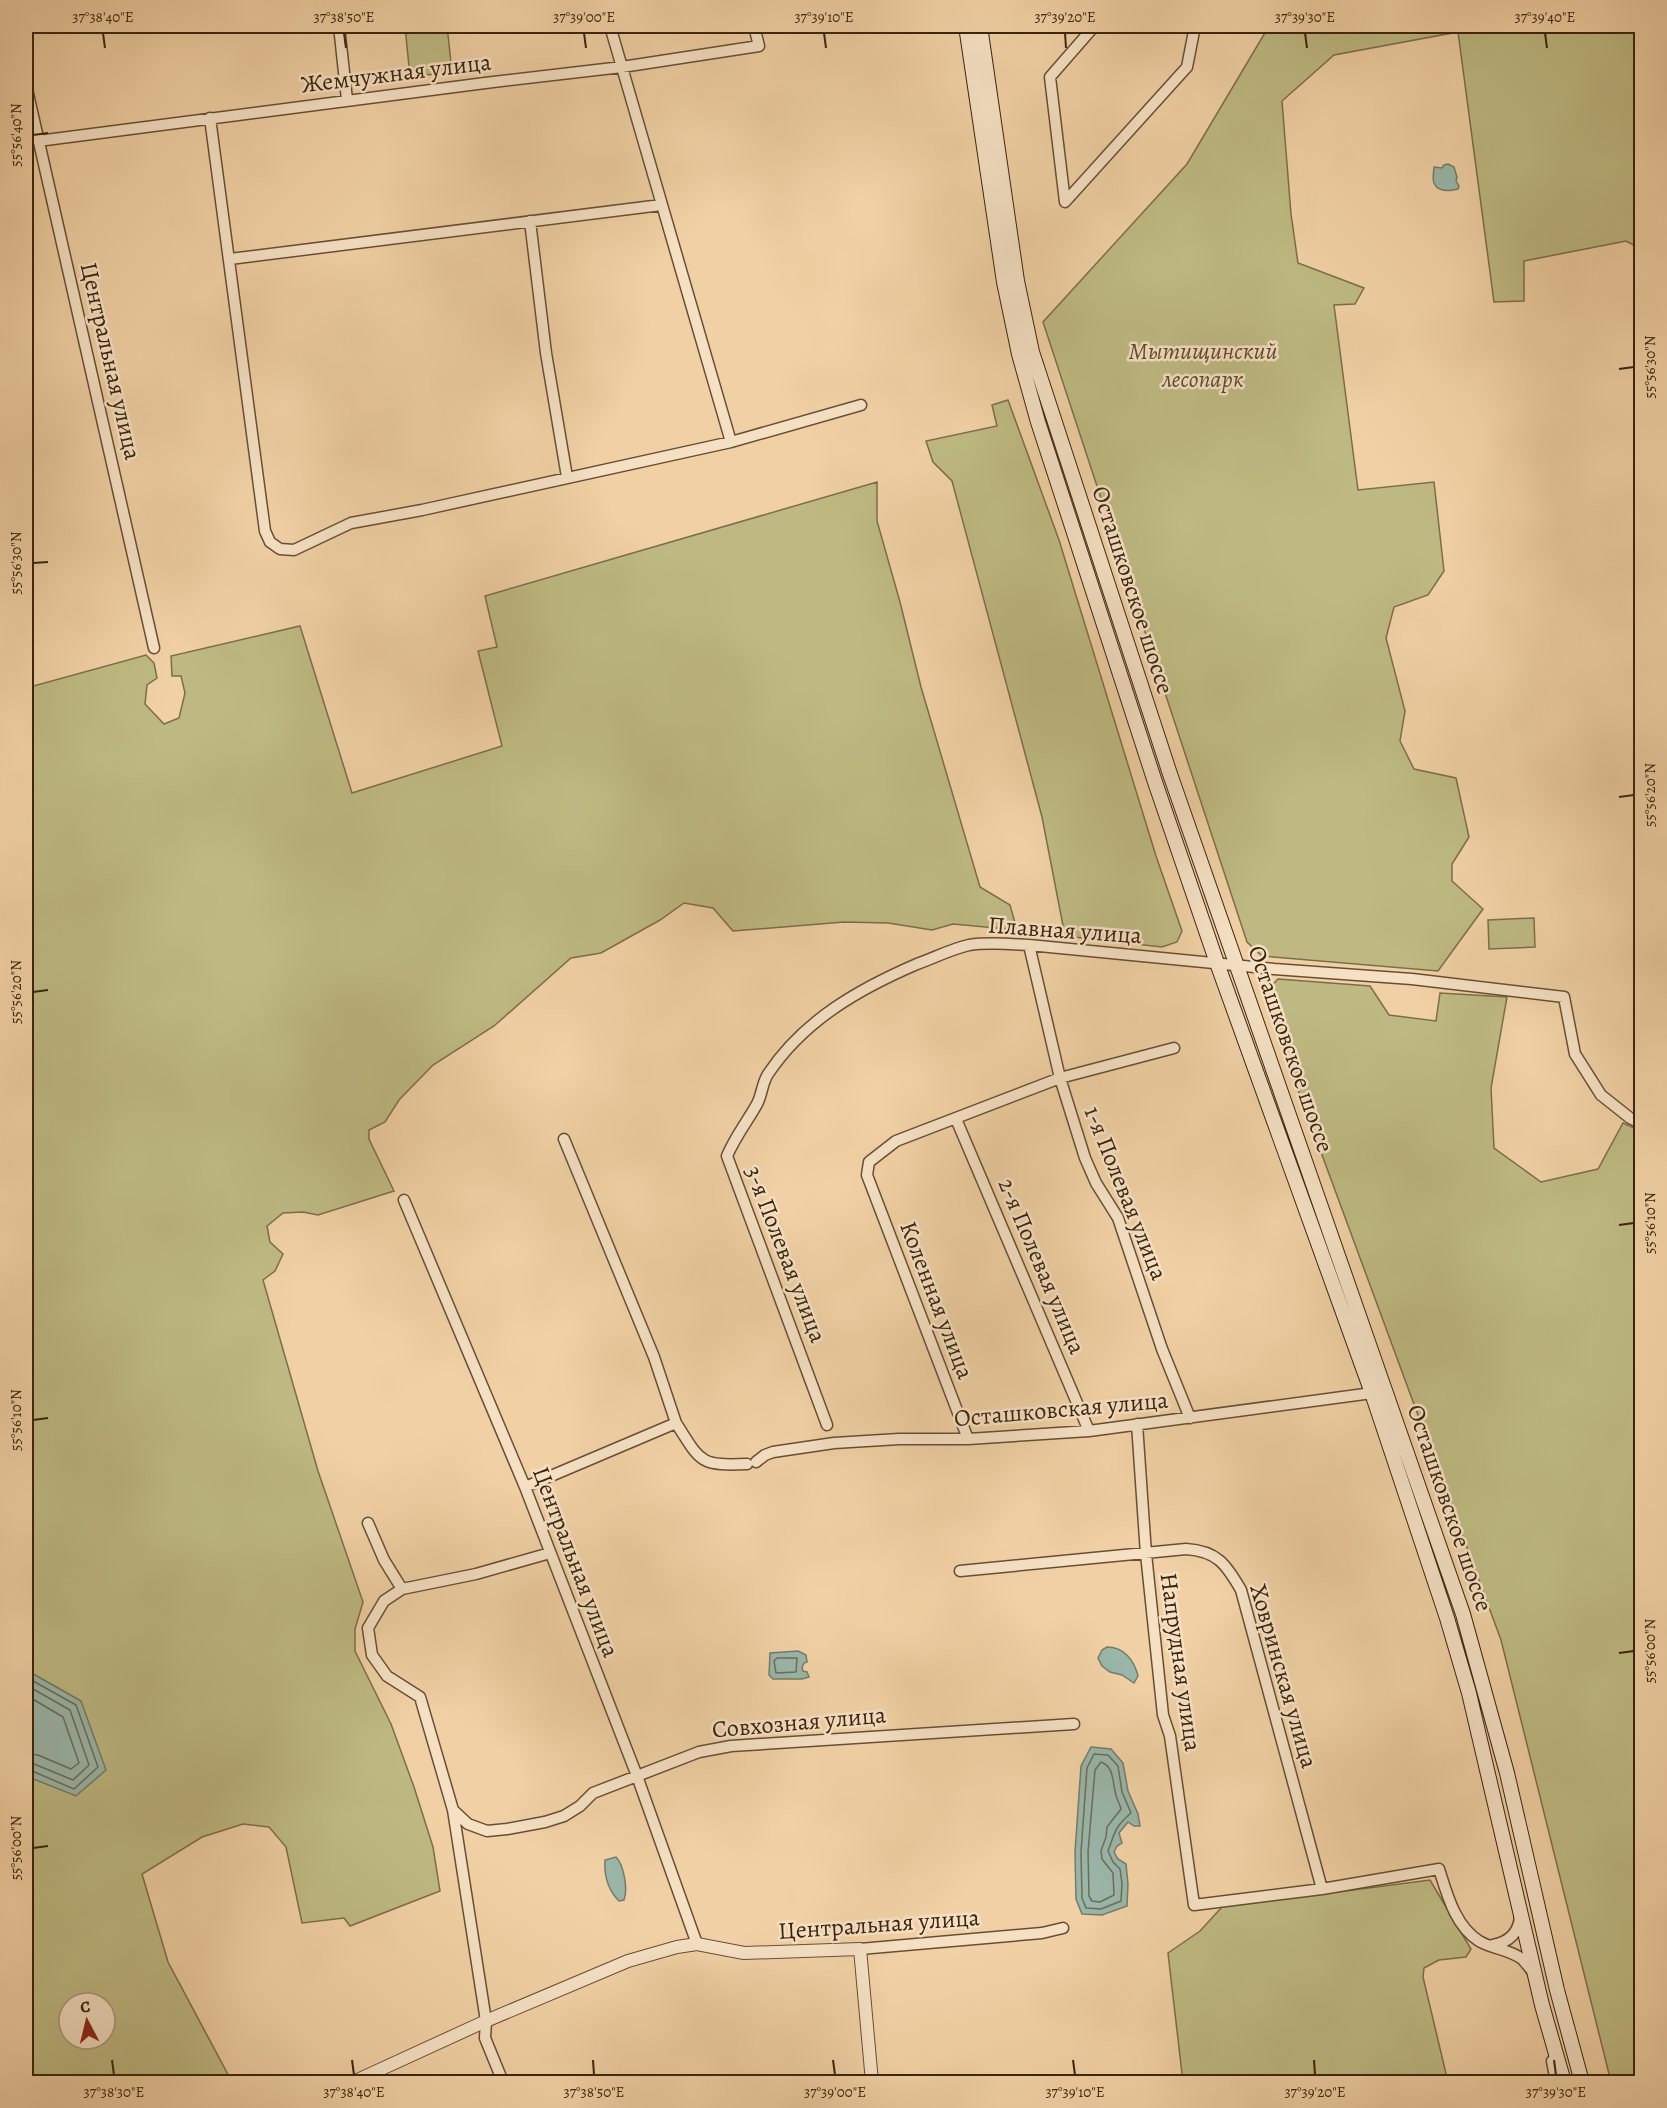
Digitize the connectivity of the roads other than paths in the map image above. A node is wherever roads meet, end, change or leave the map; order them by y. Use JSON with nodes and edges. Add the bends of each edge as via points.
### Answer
{"nodes":[{"id":1,"x":339,"y":26,"type":"edge"},
{"id":2,"x":609,"y":26,"type":"edge"},
{"id":3,"x":754,"y":26,"type":"edge"},
{"id":4,"x":966,"y":26,"type":"edge"},
{"id":5,"x":980,"y":26,"type":"edge"},
{"id":6,"x":1091,"y":26,"type":"edge"},
{"id":7,"x":1195,"y":26,"type":"edge"},
{"id":8,"x":622,"y":67,"type":"junction"},
{"id":9,"x":26,"y":85,"type":"edge"},
{"id":10,"x":347,"y":100,"type":"junction"},
{"id":11,"x":210,"y":118,"type":"junction"},
{"id":12,"x":38,"y":141,"type":"junction"},
{"id":13,"x":661,"y":205,"type":"junction"},
{"id":14,"x":530,"y":221,"type":"junction"},
{"id":15,"x":230,"y":259,"type":"junction"},
{"id":16,"x":861,"y":405,"type":"dead end"},
{"id":17,"x":731,"y":442,"type":"junction"},
{"id":18,"x":567,"y":477,"type":"junction"},
{"id":19,"x":154,"y":648,"type":"dead end"},
{"id":20,"x":1029,"y":945,"type":"junction"},
{"id":21,"x":1216,"y":963,"type":"junction"},
{"id":22,"x":1238,"y":965,"type":"junction"},
{"id":23,"x":1174,"y":1048,"type":"dead end"},
{"id":24,"x":1060,"y":1078,"type":"junction"},
{"id":25,"x":757,"y":1103,"type":"joint"},
{"id":26,"x":956,"y":1119,"type":"junction"},
{"id":27,"x":1641,"y":1124,"type":"edge"},
{"id":28,"x":564,"y":1139,"type":"dead end"},
{"id":29,"x":404,"y":1200,"type":"dead end"},
{"id":30,"x":1372,"y":1393,"type":"junction"},
{"id":31,"x":1190,"y":1418,"type":"junction"},
{"id":32,"x":676,"y":1423,"type":"junction"},
{"id":33,"x":1137,"y":1424,"type":"junction"},
{"id":34,"x":827,"y":1425,"type":"dead end"},
{"id":35,"x":1089,"y":1431,"type":"junction"},
{"id":36,"x":968,"y":1439,"type":"junction"},
{"id":37,"x":525,"y":1487,"type":"junction"},
{"id":38,"x":368,"y":1523,"type":"dead end"},
{"id":39,"x":550,"y":1553,"type":"junction"},
{"id":40,"x":1146,"y":1554,"type":"junction"},
{"id":41,"x":960,"y":1571,"type":"dead end"},
{"id":42,"x":402,"y":1589,"type":"junction"},
{"id":43,"x":1074,"y":1724,"type":"dead end"},
{"id":44,"x":637,"y":1776,"type":"junction"},
{"id":45,"x":453,"y":1809,"type":"junction"},
{"id":46,"x":1322,"y":1889,"type":"junction"},
{"id":47,"x":1521,"y":1908,"type":"junction"},
{"id":48,"x":1064,"y":1928,"type":"dead end"},
{"id":49,"x":697,"y":1944,"type":"junction"},
{"id":50,"x":1489,"y":1946,"type":"junction"},
{"id":51,"x":860,"y":1949,"type":"junction"},
{"id":52,"x":1536,"y":1976,"type":"junction"},
{"id":53,"x":1542,"y":2005,"type":"junction"},
{"id":54,"x":486,"y":2021,"type":"junction"},
{"id":55,"x":353,"y":2082,"type":"edge"},
{"id":56,"x":503,"y":2082,"type":"edge"},
{"id":57,"x":872,"y":2082,"type":"edge"},
{"id":58,"x":1556,"y":2082,"type":"edge"},
{"id":59,"x":1564,"y":2082,"type":"edge"},
{"id":60,"x":1582,"y":2082,"type":"edge"}],
"edges":[{"from":1,"to":10,"type":"street"},
{"from":2,"to":8,"type":"street"},
{"from":3,"to":8,"type":"street","name":"Жемчужная улица","via":[[759,45]]},
{"from":4,"to":21,"type":"main road","name":"Осташковское шоссе","via":[[1004,282],[1019,354]]},
{"from":5,"to":22,"type":"main road","name":"Осташковское шоссе","via":[[1017,281],[1032,352],[1166,763]]},
{"from":6,"to":7,"type":"street","via":[[1050,77],[1065,202],[1186,67]]},
{"from":8,"to":10,"type":"street","name":"Жемчужная улица"},
{"from":8,"to":13,"type":"street"},
{"from":9,"to":12,"type":"street","name":"Центральная улица"},
{"from":10,"to":11,"type":"street","name":"Жемчужная улица"},
{"from":11,"to":12,"type":"street","name":"Жемчужная улица"},
{"from":11,"to":15,"type":"street"},
{"from":12,"to":19,"type":"street","name":"Центральная улица"},
{"from":13,"to":14,"type":"street"},
{"from":13,"to":17,"type":"street"},
{"from":14,"to":15,"type":"street"},
{"from":14,"to":18,"type":"street","via":[[546,353]]},
{"from":15,"to":18,"type":"street","via":[[265,531],[270,542],[280,549],[294,550],[351,523]]},
{"from":16,"to":17,"type":"street"},
{"from":17,"to":18,"type":"street"},
{"from":20,"to":21,"type":"street","name":"Плавная улица"},
{"from":20,"to":24,"type":"street","name":"1-я Полевая улица"},
{"from":20,"to":25,"type":"street","name":"Плавная улица","via":[[968,945],[852,995],[812,1023],[788,1047],[766,1077]]},
{"from":21,"to":22,"type":"street","name":"Плавная улица"},
{"from":21,"to":30,"type":"main road","name":"Осташковское шоссе"},
{"from":22,"to":27,"type":"street","name":"Плавная улица","via":[[1564,997],[1575,1054],[1601,1095]]},
{"from":22,"to":60,"type":"main road","name":"Осташковское шоссе","via":[[1463,1614],[1507,1773]]},
{"from":23,"to":24,"type":"street"},
{"from":24,"to":26,"type":"street"},
{"from":24,"to":31,"type":"street","name":"1-я Полевая улица","via":[[1085,1158],[1118,1218]]},
{"from":25,"to":34,"type":"street","name":"3-я Полевая улица","via":[[727,1156]]},
{"from":26,"to":35,"type":"street","name":"2-я Полевая улица"},
{"from":26,"to":36,"type":"street","name":"Коленная улица","via":[[896,1141],[869,1162],[867,1175]]},
{"from":28,"to":32,"type":"street","name":"Осташковская улица","via":[[654,1357]]},
{"from":29,"to":37,"type":"street","name":"Центральная улица"},
{"from":30,"to":31,"type":"street","name":"Осташковская улица"},
{"from":30,"to":47,"type":"main road","name":"Осташковское шоссе","via":[[1469,1693]]},
{"from":31,"to":33,"type":"street","name":"Осташковская улица"},
{"from":32,"to":36,"type":"street","name":"Осташковская улица","via":[[696,1454],[718,1465],[752,1463],[773,1452],[834,1443]]},
{"from":32,"to":37,"type":"street"},
{"from":33,"to":35,"type":"street","name":"Осташковская улица"},
{"from":33,"to":40,"type":"street","name":"Напрудная улица"},
{"from":35,"to":36,"type":"street","name":"Осташковская улица"},
{"from":37,"to":39,"type":"street","name":"Центральная улица"},
{"from":38,"to":42,"type":"street"},
{"from":39,"to":42,"type":"street"},
{"from":39,"to":44,"type":"street","name":"Центральная улица"},
{"from":40,"to":41,"type":"street","name":"Ховринская улица"},
{"from":40,"to":46,"type":"street","name":"Ховринская улица","via":[[1204,1550],[1217,1558],[1241,1590]]},
{"from":40,"to":46,"type":"street","name":"Напрудная улица","via":[[1163,1715],[1170,1736],[1194,1905]]},
{"from":42,"to":45,"type":"street","via":[[384,1601],[368,1628],[372,1655],[387,1676],[420,1697]]},
{"from":43,"to":44,"type":"street","name":"Совхозная улица","via":[[731,1746],[699,1752]]},
{"from":44,"to":45,"type":"street","name":"Совхозная улица","via":[[593,1793],[564,1816],[507,1830],[487,1831],[468,1824]]},
{"from":44,"to":49,"type":"street","name":"Центральная улица"},
{"from":45,"to":54,"type":"street"},
{"from":46,"to":50,"type":"street","via":[[1439,1869],[1459,1920]]},
{"from":47,"to":50,"type":"street","via":[[1520,1922],[1511,1939]]},
{"from":47,"to":52,"type":"main road","name":"Осташковское шоссе"},
{"from":48,"to":51,"type":"street","name":"Центральная улица"},
{"from":49,"to":51,"type":"street","name":"Центральная улица","via":[[744,1953]]},
{"from":49,"to":54,"type":"street","name":"Центральная улица","via":[[628,1960]]},
{"from":50,"to":52,"type":"street","via":[[1508,1951]]},
{"from":51,"to":57,"type":"street"},
{"from":52,"to":53,"type":"main road","name":"Осташковское шоссе"},
{"from":53,"to":58,"type":"street"},
{"from":53,"to":59,"type":"main road","name":"Осташковское шоссе"},
{"from":54,"to":55,"type":"street","name":"Центральная улица"},
{"from":54,"to":56,"type":"street","via":[[485,2038]]}]}
